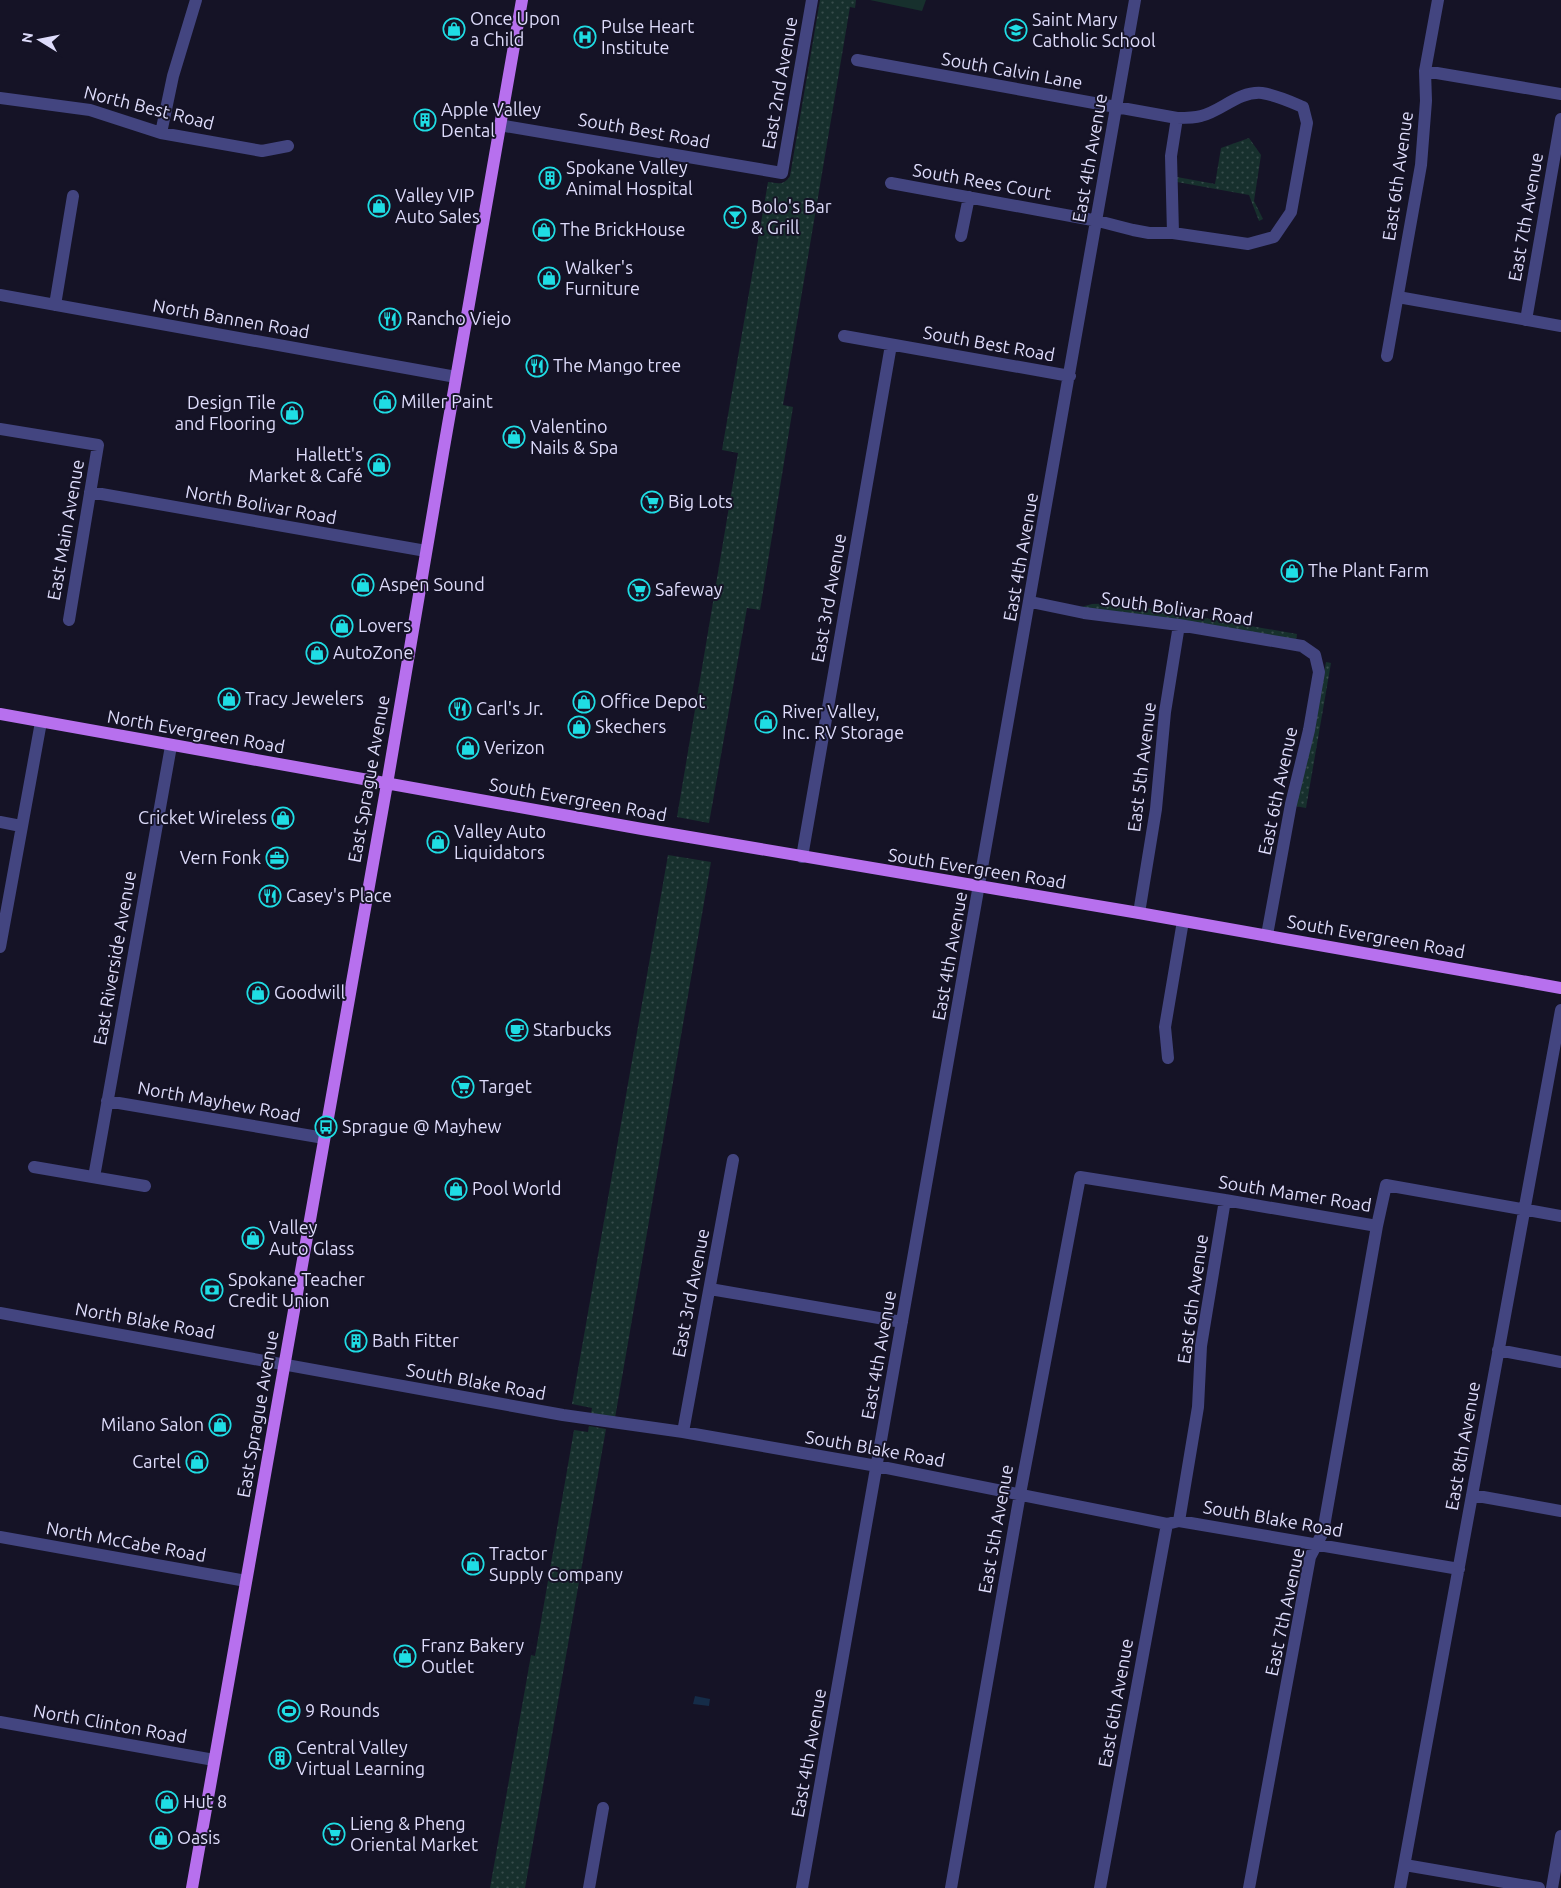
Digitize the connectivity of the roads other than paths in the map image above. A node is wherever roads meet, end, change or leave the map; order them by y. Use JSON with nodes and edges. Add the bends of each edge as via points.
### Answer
{"nodes":[{"id":1,"x":196,"y":0,"type":"edge"},
{"id":2,"x":522,"y":0,"type":"edge"},
{"id":3,"x":812,"y":0,"type":"edge"},
{"id":4,"x":1135,"y":0,"type":"edge"},
{"id":5,"x":1438,"y":0,"type":"edge"},
{"id":6,"x":857,"y":60,"type":"dead end"},
{"id":7,"x":1425,"y":71,"type":"junction"},
{"id":8,"x":1561,"y":94,"type":"edge"},
{"id":9,"x":0,"y":98,"type":"edge"},
{"id":10,"x":1116,"y":107,"type":"junction"},
{"id":11,"x":1178,"y":118,"type":"junction"},
{"id":12,"x":1561,"y":119,"type":"edge"},
{"id":13,"x":500,"y":125,"type":"junction"},
{"id":14,"x":161,"y":133,"type":"junction"},
{"id":15,"x":288,"y":146,"type":"dead end"},
{"id":16,"x":782,"y":173,"type":"joint"},
{"id":17,"x":891,"y":184,"type":"dead end"},
{"id":18,"x":74,"y":196,"type":"dead end"},
{"id":19,"x":969,"y":198,"type":"junction"},
{"id":20,"x":1098,"y":221,"type":"junction"},
{"id":21,"x":1173,"y":233,"type":"junction"},
{"id":22,"x":961,"y":236,"type":"dead end"},
{"id":23,"x":0,"y":295,"type":"edge"},
{"id":24,"x":1398,"y":297,"type":"junction"},
{"id":25,"x":55,"y":305,"type":"junction"},
{"id":26,"x":1526,"y":320,"type":"junction"},
{"id":27,"x":1561,"y":326,"type":"edge"},
{"id":28,"x":844,"y":336,"type":"dead end"},
{"id":29,"x":891,"y":345,"type":"junction"},
{"id":30,"x":1387,"y":356,"type":"dead end"},
{"id":31,"x":456,"y":376,"type":"junction"},
{"id":32,"x":1070,"y":376,"type":"junction"},
{"id":33,"x":0,"y":429,"type":"edge"},
{"id":34,"x":90,"y":492,"type":"junction"},
{"id":35,"x":426,"y":551,"type":"junction"},
{"id":36,"x":1031,"y":602,"type":"junction"},
{"id":37,"x":69,"y":620,"type":"dead end"},
{"id":38,"x":1178,"y":625,"type":"junction"},
{"id":39,"x":1315,"y":655,"type":"joint"},
{"id":40,"x":0,"y":714,"type":"edge"},
{"id":41,"x":41,"y":722,"type":"junction"},
{"id":42,"x":171,"y":746,"type":"junction"},
{"id":43,"x":387,"y":784,"type":"junction"},
{"id":44,"x":0,"y":822,"type":"edge"},
{"id":45,"x":21,"y":826,"type":"junction"},
{"id":46,"x":802,"y":857,"type":"junction"},
{"id":47,"x":980,"y":887,"type":"junction"},
{"id":48,"x":1139,"y":913,"type":"junction"},
{"id":49,"x":1183,"y":921,"type":"junction"},
{"id":50,"x":1267,"y":935,"type":"junction"},
{"id":51,"x":0,"y":942,"type":"edge"},
{"id":52,"x":1561,"y":988,"type":"edge"},
{"id":53,"x":1561,"y":1010,"type":"edge"},
{"id":54,"x":1168,"y":1058,"type":"dead end"},
{"id":55,"x":108,"y":1101,"type":"junction"},
{"id":56,"x":324,"y":1138,"type":"junction"},
{"id":57,"x":733,"y":1160,"type":"dead end"},
{"id":58,"x":34,"y":1167,"type":"dead end"},
{"id":59,"x":94,"y":1177,"type":"junction"},
{"id":60,"x":1080,"y":1177,"type":"joint"},
{"id":61,"x":145,"y":1186,"type":"dead end"},
{"id":62,"x":1225,"y":1200,"type":"junction"},
{"id":63,"x":1524,"y":1210,"type":"junction"},
{"id":64,"x":1561,"y":1216,"type":"edge"},
{"id":65,"x":1377,"y":1226,"type":"junction"},
{"id":66,"x":710,"y":1289,"type":"junction"},
{"id":67,"x":0,"y":1313,"type":"edge"},
{"id":68,"x":902,"y":1322,"type":"junction"},
{"id":69,"x":1498,"y":1350,"type":"junction"},
{"id":70,"x":1561,"y":1362,"type":"edge"},
{"id":71,"x":284,"y":1364,"type":"junction"},
{"id":72,"x":683,"y":1432,"type":"junction"},
{"id":73,"x":877,"y":1466,"type":"junction"},
{"id":74,"x":1020,"y":1494,"type":"junction"},
{"id":75,"x":1472,"y":1495,"type":"junction"},
{"id":76,"x":1561,"y":1511,"type":"edge"},
{"id":77,"x":1173,"y":1522,"type":"junction"},
{"id":78,"x":0,"y":1537,"type":"edge"},
{"id":79,"x":1317,"y":1544,"type":"junction"},
{"id":80,"x":1459,"y":1569,"type":"junction"},
{"id":81,"x":246,"y":1581,"type":"junction"},
{"id":82,"x":0,"y":1722,"type":"edge"},
{"id":83,"x":214,"y":1760,"type":"junction"},
{"id":84,"x":604,"y":1808,"type":"dead end"},
{"id":85,"x":1561,"y":1836,"type":"edge"},
{"id":86,"x":1405,"y":1865,"type":"junction"},
{"id":87,"x":192,"y":1888,"type":"edge"},
{"id":88,"x":589,"y":1888,"type":"edge"},
{"id":89,"x":802,"y":1888,"type":"edge"},
{"id":90,"x":951,"y":1888,"type":"edge"},
{"id":91,"x":1100,"y":1888,"type":"edge"},
{"id":92,"x":1249,"y":1888,"type":"edge"},
{"id":93,"x":1400,"y":1888,"type":"edge"},
{"id":94,"x":1539,"y":1888,"type":"edge"},
{"id":95,"x":1552,"y":1888,"type":"edge"}],
"edges":[{"from":1,"to":14,"type":"street","via":[[173,76]]},
{"from":2,"to":13,"type":"main road","name":"East Sprague Avenue"},
{"from":3,"to":16,"type":"street","name":"East 2nd Avenue"},
{"from":4,"to":10,"type":"street","name":"East 4th Avenue"},
{"from":5,"to":7,"type":"street","name":"East 6th Avenue"},
{"from":6,"to":10,"type":"street","name":"South Calvin Lane"},
{"from":7,"to":8,"type":"street"},
{"from":7,"to":24,"type":"street","name":"East 6th Avenue","via":[[1421,165]]},
{"from":9,"to":14,"type":"street","name":"North Best Road","via":[[90,110]]},
{"from":10,"to":11,"type":"street","name":"South Calvin Lane"},
{"from":10,"to":20,"type":"street","name":"East 4th Avenue"},
{"from":11,"to":21,"type":"street","via":[[1171,156]]},
{"from":11,"to":21,"type":"street","name":"South Calvin Lane","via":[[1201,116],[1238,97],[1260,93],[1303,106],[1307,124],[1291,212],[1274,237],[1248,244]]},
{"from":12,"to":26,"type":"street","name":"East 7th Avenue"},
{"from":13,"to":16,"type":"street","name":"South Best Road"},
{"from":13,"to":31,"type":"main road","name":"East Sprague Avenue"},
{"from":14,"to":15,"type":"street","name":"North Best Road","via":[[262,151]]},
{"from":17,"to":19,"type":"street","name":"South Rees Court"},
{"from":18,"to":25,"type":"street"},
{"from":19,"to":20,"type":"street","name":"South Rees Court"},
{"from":19,"to":22,"type":"street"},
{"from":20,"to":21,"type":"street","name":"South Rees Court","via":[[1149,233]]},
{"from":20,"to":32,"type":"street","name":"East 4th Avenue"},
{"from":23,"to":25,"type":"street","name":"North Bannen Road"},
{"from":24,"to":26,"type":"street"},
{"from":24,"to":30,"type":"street","name":"East 6th Avenue"},
{"from":25,"to":31,"type":"street","name":"North Bannen Road"},
{"from":26,"to":27,"type":"street"},
{"from":28,"to":29,"type":"street","name":"South Best Road"},
{"from":29,"to":32,"type":"street","name":"South Best Road"},
{"from":29,"to":46,"type":"street","name":"East 3rd Avenue"},
{"from":31,"to":35,"type":"main road","name":"East Sprague Avenue"},
{"from":32,"to":36,"type":"street","name":"East 4th Avenue"},
{"from":33,"to":34,"type":"street","name":"East Main Avenue","via":[[98,445]]},
{"from":34,"to":35,"type":"street","name":"North Bolivar Road"},
{"from":34,"to":37,"type":"street","name":"East Main Avenue"},
{"from":35,"to":43,"type":"main road","name":"East Sprague Avenue"},
{"from":36,"to":38,"type":"street","name":"South Bolivar Road"},
{"from":36,"to":47,"type":"street","name":"East 4th Avenue"},
{"from":38,"to":39,"type":"street","name":"South Bolivar Road","via":[[1302,646]]},
{"from":38,"to":48,"type":"street","name":"East 5th Avenue","via":[[1156,809]]},
{"from":39,"to":50,"type":"street","name":"East 6th Avenue","via":[[1319,672]]},
{"from":40,"to":41,"type":"main road","name":"North Evergreen Road"},
{"from":41,"to":42,"type":"main road","name":"North Evergreen Road"},
{"from":41,"to":45,"type":"street"},
{"from":42,"to":43,"type":"main road","name":"North Evergreen Road"},
{"from":42,"to":55,"type":"street","name":"East Riverside Avenue"},
{"from":43,"to":46,"type":"main road","name":"South Evergreen Road"},
{"from":43,"to":56,"type":"main road","name":"East Sprague Avenue"},
{"from":44,"to":45,"type":"street"},
{"from":45,"to":51,"type":"street"},
{"from":46,"to":47,"type":"main road","name":"South Evergreen Road"},
{"from":47,"to":48,"type":"main road","name":"South Evergreen Road"},
{"from":47,"to":68,"type":"street","name":"East 4th Avenue"},
{"from":48,"to":49,"type":"main road","name":"South Evergreen Road"},
{"from":49,"to":50,"type":"main road","name":"South Evergreen Road"},
{"from":49,"to":54,"type":"street","via":[[1165,1028]]},
{"from":50,"to":52,"type":"main road","name":"South Evergreen Road"},
{"from":53,"to":63,"type":"street","name":"East 8th Avenue"},
{"from":55,"to":56,"type":"street","name":"North Mayhew Road"},
{"from":55,"to":59,"type":"street","name":"East Riverside Avenue"},
{"from":56,"to":71,"type":"main road","name":"East Sprague Avenue"},
{"from":57,"to":66,"type":"street","name":"East 3rd Avenue"},
{"from":58,"to":59,"type":"street"},
{"from":59,"to":61,"type":"street"},
{"from":60,"to":62,"type":"street","name":"South Mamer Road"},
{"from":60,"to":74,"type":"street","name":"East 5th Avenue"},
{"from":62,"to":65,"type":"street","name":"South Mamer Road"},
{"from":62,"to":77,"type":"street","name":"East 6th Avenue","via":[[1201,1346],[1198,1407]]},
{"from":63,"to":64,"type":"street","name":"South Mamer Road"},
{"from":63,"to":65,"type":"street","name":"South Mamer Road","via":[[1386,1185]]},
{"from":63,"to":69,"type":"street","name":"East 8th Avenue"},
{"from":65,"to":79,"type":"street","name":"East 7th Avenue","via":[[1323,1532]]},
{"from":66,"to":68,"type":"street"},
{"from":66,"to":72,"type":"street","name":"East 3rd Avenue"},
{"from":67,"to":71,"type":"street","name":"North Blake Road"},
{"from":68,"to":73,"type":"street","name":"East 4th Avenue"},
{"from":69,"to":70,"type":"street"},
{"from":69,"to":75,"type":"street","name":"East 8th Avenue"},
{"from":71,"to":72,"type":"street","name":"South Blake Road","via":[[563,1415]]},
{"from":71,"to":81,"type":"main road","name":"East Sprague Avenue"},
{"from":72,"to":73,"type":"street","name":"South Blake Road"},
{"from":73,"to":74,"type":"street","name":"South Blake Road"},
{"from":73,"to":89,"type":"street","name":"East 4th Avenue"},
{"from":74,"to":77,"type":"street","name":"South Blake Road"},
{"from":74,"to":90,"type":"street","name":"East 5th Avenue"},
{"from":75,"to":76,"type":"street"},
{"from":75,"to":80,"type":"street","name":"East 8th Avenue"},
{"from":77,"to":79,"type":"street","name":"South Blake Road"},
{"from":77,"to":91,"type":"street","name":"East 6th Avenue"},
{"from":78,"to":81,"type":"street","name":"North McCabe Road"},
{"from":79,"to":80,"type":"street","name":"South Blake Road"},
{"from":79,"to":92,"type":"street","name":"East 7th Avenue","via":[[1310,1557]]},
{"from":80,"to":86,"type":"street","name":"East 8th Avenue"},
{"from":81,"to":83,"type":"main road","name":"East Sprague Avenue"},
{"from":82,"to":83,"type":"street","name":"North Clinton Road"},
{"from":83,"to":87,"type":"main road","name":"East Sprague Avenue"},
{"from":84,"to":88,"type":"street"},
{"from":85,"to":95,"type":"street"},
{"from":86,"to":93,"type":"street","name":"East 8th Avenue"},
{"from":86,"to":94,"type":"street"}]}
